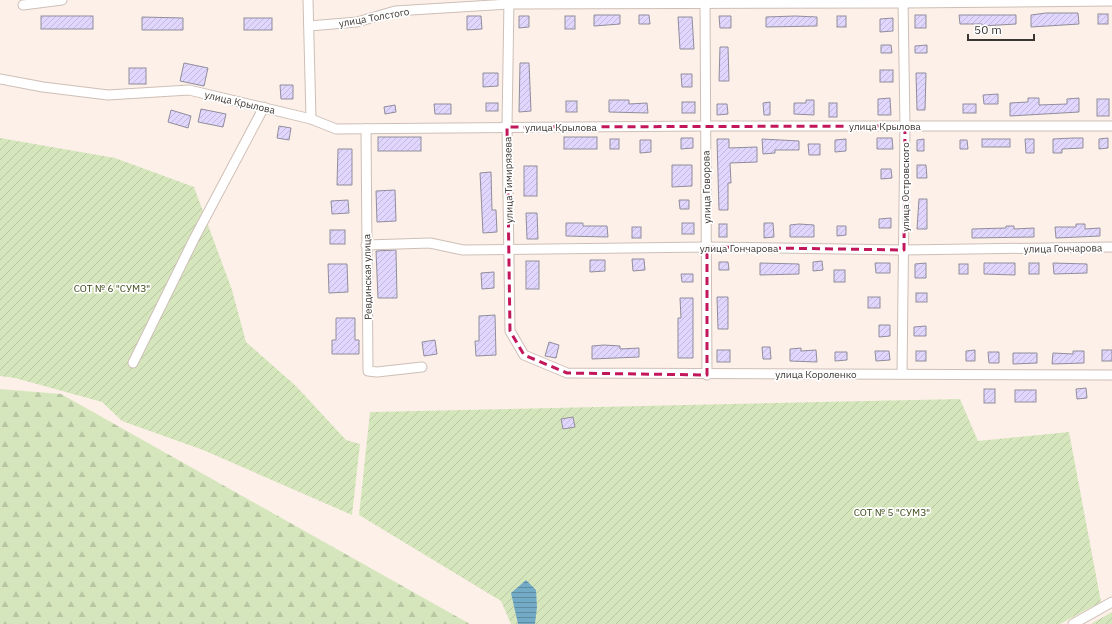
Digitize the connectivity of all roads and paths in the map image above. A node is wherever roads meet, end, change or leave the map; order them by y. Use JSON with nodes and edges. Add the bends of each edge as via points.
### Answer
{"nodes":[{"id":1,"x":62,"y":0,"type":"edge"},
{"id":2,"x":308,"y":0,"type":"edge"},
{"id":3,"x":1112,"y":1,"type":"edge"},
{"id":4,"x":509,"y":2,"type":"edge"},
{"id":5,"x":705,"y":2,"type":"edge"},
{"id":6,"x":903,"y":2,"type":"edge"},
{"id":7,"x":23,"y":5,"type":"dead end"},
{"id":8,"x":309,"y":26,"type":"junction"},
{"id":9,"x":0,"y":79,"type":"edge"},
{"id":10,"x":264,"y":107,"type":"junction"},
{"id":11,"x":311,"y":119,"type":"junction"},
{"id":12,"x":706,"y":126,"type":"junction"},
{"id":13,"x":905,"y":126,"type":"junction"},
{"id":14,"x":1112,"y":126,"type":"edge"},
{"id":15,"x":507,"y":127,"type":"junction"},
{"id":16,"x":366,"y":129,"type":"junction"},
{"id":17,"x":366,"y":245,"type":"junction"},
{"id":18,"x":707,"y":247,"type":"junction"},
{"id":19,"x":1112,"y":247,"type":"edge"},
{"id":20,"x":509,"y":250,"type":"junction"},
{"id":21,"x":904,"y":250,"type":"junction"},
{"id":22,"x":524,"y":355,"type":"joint"},
{"id":23,"x":133,"y":363,"type":"dead end"},
{"id":24,"x":422,"y":367,"type":"dead end"},
{"id":25,"x":902,"y":373,"type":"junction"},
{"id":26,"x":707,"y":374,"type":"junction"},
{"id":27,"x":1112,"y":375,"type":"edge"},
{"id":28,"x":1112,"y":602,"type":"edge"},
{"id":29,"x":1073,"y":624,"type":"edge"}],
"edges":[{"from":1,"to":7,"type":"street"},
{"from":2,"to":8,"type":"street"},
{"from":3,"to":6,"type":"street","name":"улица Толстого"},
{"from":4,"to":5,"type":"street","name":"улица Толстого"},
{"from":4,"to":8,"type":"street","name":"улица Толстого","via":[[396,11],[357,22]]},
{"from":4,"to":15,"type":"street","name":"улица Тимирязева"},
{"from":5,"to":6,"type":"street","name":"улица Толстого"},
{"from":5,"to":12,"type":"street","name":"улица Говорова"},
{"from":6,"to":13,"type":"street","name":"улица Островского"},
{"from":8,"to":11,"type":"street"},
{"from":9,"to":10,"type":"street","name":"улица Крылова","via":[[108,95],[189,90]]},
{"from":10,"to":11,"type":"street","name":"улица Крылова"},
{"from":10,"to":23,"type":"street","via":[[194,239]]},
{"from":11,"to":16,"type":"street","name":"улица Крылова","via":[[336,129]]},
{"from":12,"to":13,"type":"street","name":"улица Крылова"},
{"from":12,"to":15,"type":"street","name":"улица Крылова"},
{"from":12,"to":18,"type":"street","name":"улица Говорова"},
{"from":13,"to":14,"type":"street","name":"улица Крылова"},
{"from":13,"to":21,"type":"street","name":"улица Островского"},
{"from":15,"to":16,"type":"street","name":"улица Крылова"},
{"from":15,"to":20,"type":"street","name":"улица Тимирязева"},
{"from":16,"to":17,"type":"street","name":"Ревдинская улица"},
{"from":17,"to":20,"type":"street","name":"улица Гончарова","via":[[430,244],[463,250]]},
{"from":17,"to":24,"type":"street","name":"Ревдинская улица","via":[[368,371]]},
{"from":18,"to":20,"type":"street","name":"улица Гончарова"},
{"from":18,"to":21,"type":"street","name":"улица Гончарова"},
{"from":18,"to":26,"type":"street","name":"улица Говорова"},
{"from":19,"to":21,"type":"street","name":"улица Гончарова"},
{"from":20,"to":22,"type":"street","name":"улица Тимирязева","via":[[510,331]]},
{"from":21,"to":25,"type":"street","name":"улица Островского"},
{"from":22,"to":26,"type":"street","name":"улица Короленко","via":[[567,373]]},
{"from":25,"to":26,"type":"street","name":"улица Короленко"},
{"from":25,"to":27,"type":"street","name":"улица Короленко"},
{"from":28,"to":29,"type":"street"}]}
